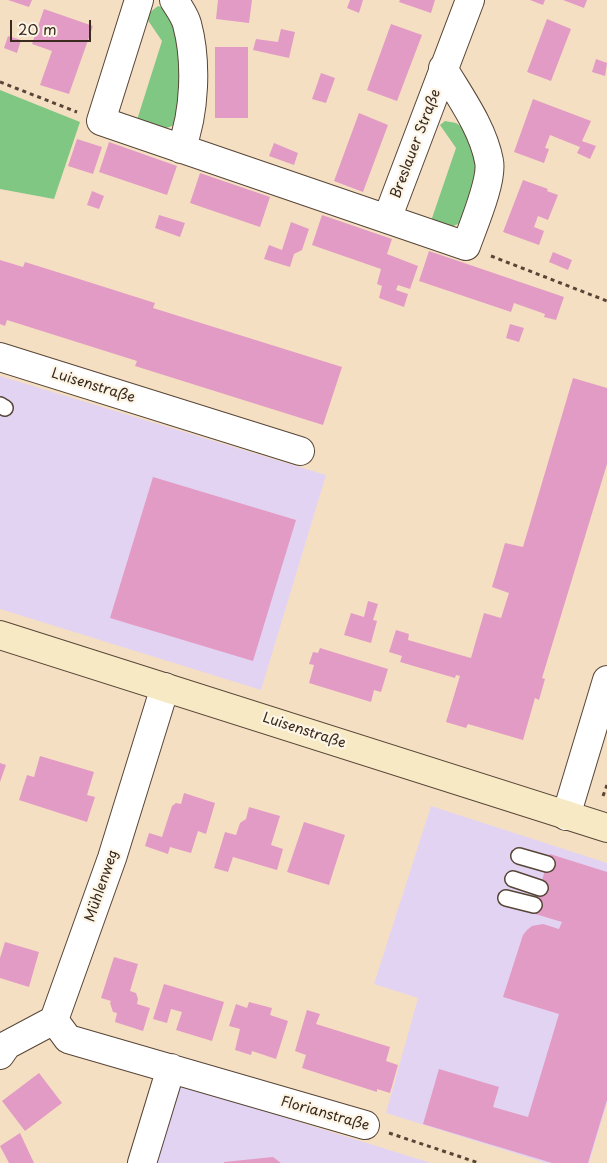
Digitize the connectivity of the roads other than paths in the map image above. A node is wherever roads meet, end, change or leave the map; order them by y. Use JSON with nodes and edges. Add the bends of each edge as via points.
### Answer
{"nodes":[{"id":1,"x":139,"y":0,"type":"edge"},
{"id":2,"x":174,"y":0,"type":"edge"},
{"id":3,"x":470,"y":0,"type":"edge"},
{"id":4,"x":444,"y":68,"type":"junction"},
{"id":5,"x":181,"y":149,"type":"junction"},
{"id":6,"x":387,"y":219,"type":"junction"},
{"id":7,"x":0,"y":358,"type":"edge"},
{"id":8,"x":300,"y":451,"type":"dead end"},
{"id":9,"x":0,"y":635,"type":"edge"},
{"id":10,"x":607,"y":680,"type":"edge"},
{"id":11,"x":165,"y":687,"type":"junction"},
{"id":12,"x":566,"y":816,"type":"junction"},
{"id":13,"x":607,"y":828,"type":"edge"},
{"id":14,"x":519,"y":856,"type":"dead end"},
{"id":15,"x":547,"y":864,"type":"dead end"},
{"id":16,"x":513,"y":879,"type":"dead end"},
{"id":17,"x":540,"y":888,"type":"dead end"},
{"id":18,"x":506,"y":898,"type":"dead end"},
{"id":19,"x":534,"y":905,"type":"dead end"},
{"id":20,"x":54,"y":1020,"type":"junction"},
{"id":21,"x":2,"y":1046,"type":"edge"},
{"id":22,"x":171,"y":1068,"type":"junction"},
{"id":23,"x":365,"y":1125,"type":"road end"},
{"id":24,"x":142,"y":1163,"type":"edge"}],
"edges":[{"from":1,"to":5,"type":"street","via":[[101,121]]},
{"from":2,"to":5,"type":"street","via":[[187,23],[193,65],[190,114]]},
{"from":3,"to":4,"type":"street","name":"Breslauer Straße"},
{"from":4,"to":6,"type":"street","name":"Breslauer Straße"},
{"from":4,"to":6,"type":"street","name":"Breslauer Straße","via":[[478,128],[490,162],[486,189],[466,246]]},
{"from":5,"to":6,"type":"street"},
{"from":7,"to":8,"type":"street","name":"Luisenstraße"},
{"from":9,"to":11,"type":"main road","name":"Luisenstraße"},
{"from":10,"to":12,"type":"street"},
{"from":11,"to":12,"type":"main road","name":"Luisenstraße"},
{"from":11,"to":20,"type":"street","name":"Mühlenweg","via":[[112,858]]},
{"from":12,"to":13,"type":"main road","name":"Luisenstraße"},
{"from":14,"to":15,"type":"lane"},
{"from":16,"to":17,"type":"lane"},
{"from":18,"to":19,"type":"lane"},
{"from":20,"to":21,"type":"street"},
{"from":20,"to":22,"type":"street","name":"Florianstraße","via":[[68,1039]]},
{"from":22,"to":23,"type":"street","name":"Florianstraße"},
{"from":22,"to":24,"type":"street"}]}
